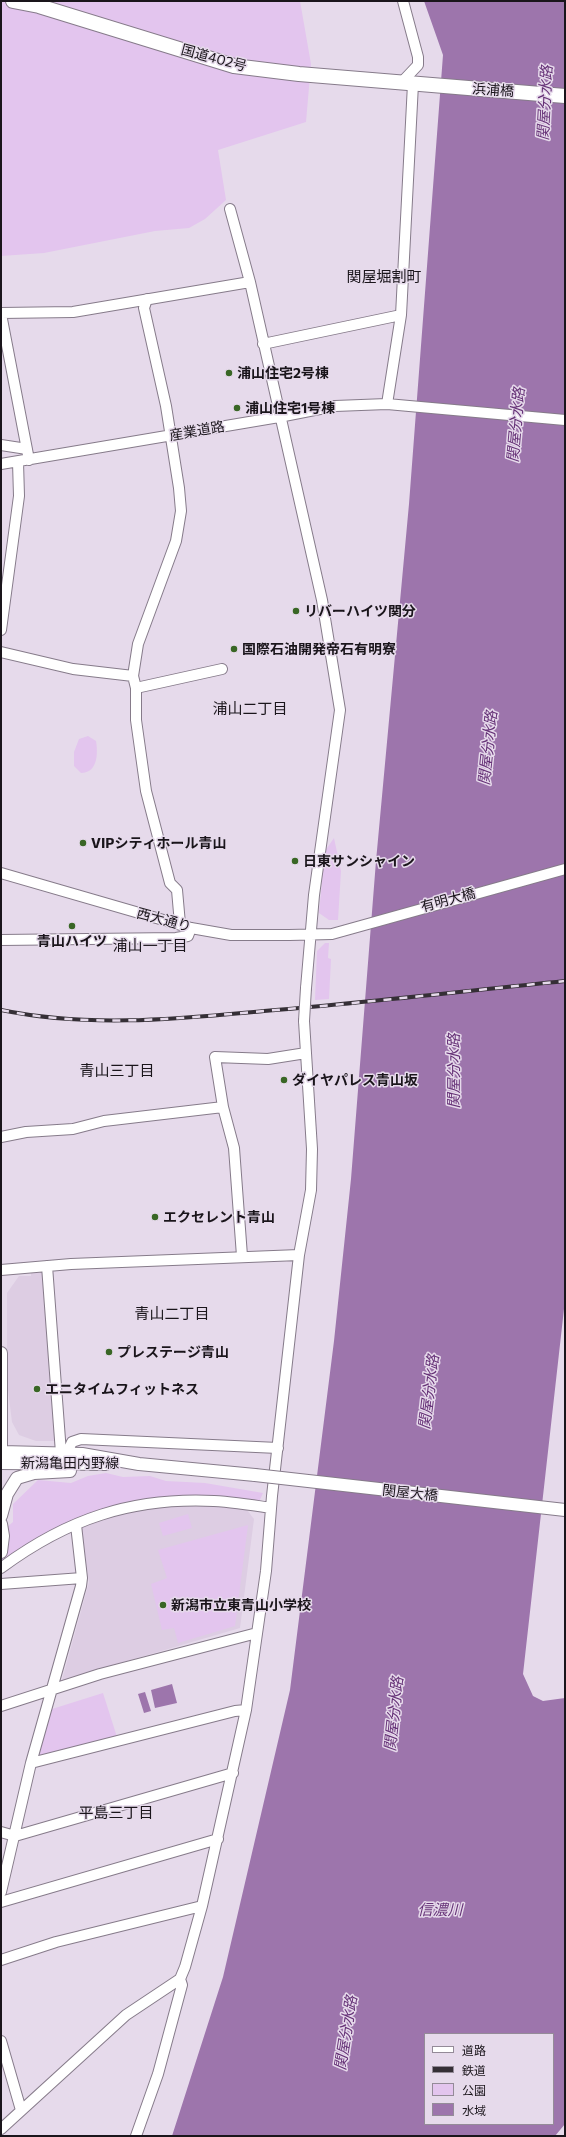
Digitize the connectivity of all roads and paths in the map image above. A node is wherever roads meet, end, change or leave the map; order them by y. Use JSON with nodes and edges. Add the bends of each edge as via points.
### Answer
{"nodes":[{"id":1,"x":13,"y":1,"type":"edge"},
{"id":2,"x":403,"y":1,"type":"edge"},
{"id":3,"x":412,"y":84,"type":"junction"},
{"id":4,"x":565,"y":96,"type":"edge"},
{"id":5,"x":230,"y":209,"type":"dead end"},
{"id":6,"x":250,"y":282,"type":"junction"},
{"id":7,"x":147,"y":299,"type":"junction"},
{"id":8,"x":1,"y":314,"type":"edge"},
{"id":9,"x":401,"y":315,"type":"junction"},
{"id":10,"x":263,"y":344,"type":"junction"},
{"id":11,"x":390,"y":405,"type":"junction"},
{"id":12,"x":279,"y":417,"type":"junction"},
{"id":13,"x":565,"y":420,"type":"edge"},
{"id":14,"x":170,"y":436,"type":"junction"},
{"id":15,"x":1,"y":445,"type":"edge"},
{"id":16,"x":27,"y":449,"type":"junction"},
{"id":17,"x":29,"y":460,"type":"junction"},
{"id":18,"x":18,"y":462,"type":"junction"},
{"id":19,"x":1,"y":464,"type":"edge"},
{"id":20,"x":1,"y":630,"type":"edge"},
{"id":21,"x":1,"y":652,"type":"edge"},
{"id":22,"x":222,"y":669,"type":"dead end"},
{"id":23,"x":133,"y":676,"type":"junction"},
{"id":24,"x":136,"y":688,"type":"junction"},
{"id":25,"x":565,"y":869,"type":"edge"},
{"id":26,"x":1,"y":873,"type":"edge"},
{"id":27,"x":180,"y":924,"type":"junction"},
{"id":28,"x":191,"y":928,"type":"junction"},
{"id":29,"x":312,"y":934,"type":"junction"},
{"id":30,"x":332,"y":934,"type":"joint"},
{"id":31,"x":1,"y":940,"type":"edge"},
{"id":32,"x":306,"y":1053,"type":"junction"},
{"id":33,"x":223,"y":1107,"type":"junction"},
{"id":34,"x":1,"y":1137,"type":"edge"},
{"id":35,"x":299,"y":1255,"type":"junction"},
{"id":36,"x":242,"y":1256,"type":"junction"},
{"id":37,"x":47,"y":1266,"type":"junction"},
{"id":38,"x":1,"y":1270,"type":"edge"},
{"id":39,"x":1,"y":1353,"type":"edge"},
{"id":40,"x":278,"y":1448,"type":"junction"},
{"id":41,"x":64,"y":1453,"type":"junction"},
{"id":42,"x":1,"y":1455,"type":"edge"},
{"id":43,"x":107,"y":1464,"type":"junction"},
{"id":44,"x":139,"y":1464,"type":"junction"},
{"id":45,"x":255,"y":1476,"type":"joint"},
{"id":46,"x":271,"y":1508,"type":"junction"},
{"id":47,"x":565,"y":1510,"type":"edge"},
{"id":48,"x":1,"y":1516,"type":"edge"},
{"id":49,"x":1,"y":1524,"type":"edge"},
{"id":50,"x":76,"y":1524,"type":"junction"},
{"id":51,"x":2,"y":1536,"type":"edge"},
{"id":52,"x":1,"y":1552,"type":"edge"},
{"id":53,"x":1,"y":1568,"type":"edge"},
{"id":54,"x":82,"y":1578,"type":"junction"},
{"id":55,"x":1,"y":1584,"type":"edge"},
{"id":56,"x":257,"y":1633,"type":"junction"},
{"id":57,"x":52,"y":1689,"type":"junction"},
{"id":58,"x":1,"y":1706,"type":"edge"},
{"id":59,"x":246,"y":1710,"type":"junction"},
{"id":60,"x":31,"y":1763,"type":"junction"},
{"id":61,"x":233,"y":1773,"type":"junction"},
{"id":62,"x":1,"y":1832,"type":"edge"},
{"id":63,"x":15,"y":1836,"type":"junction"},
{"id":64,"x":218,"y":1839,"type":"junction"},
{"id":65,"x":1,"y":1892,"type":"edge"},
{"id":66,"x":1,"y":1902,"type":"edge"},
{"id":67,"x":202,"y":1906,"type":"junction"},
{"id":68,"x":1,"y":1960,"type":"edge"},
{"id":69,"x":180,"y":1979,"type":"junction"},
{"id":70,"x":1,"y":2040,"type":"edge"},
{"id":71,"x":21,"y":2110,"type":"junction"},
{"id":72,"x":1,"y":2129,"type":"edge"},
{"id":73,"x":136,"y":2136,"type":"edge"}],
"edges":[{"from":1,"to":3,"type":"highway","name":"国道402号","via":[[39,6],[234,66]]},
{"from":2,"to":3,"type":"street","via":[[418,57]]},
{"from":3,"to":4,"type":"highway","name":"浜浦橋"},
{"from":3,"to":9,"type":"street"},
{"from":5,"to":6,"type":"street"},
{"from":6,"to":7,"type":"street"},
{"from":6,"to":10,"type":"street"},
{"from":7,"to":8,"type":"street","via":[[73,312]]},
{"from":7,"to":14,"type":"street","via":[[144,308],[166,406]]},
{"from":8,"to":16,"type":"street"},
{"from":9,"to":10,"type":"street"},
{"from":9,"to":11,"type":"street"},
{"from":10,"to":12,"type":"street"},
{"from":11,"to":12,"type":"street","name":"産業道路","via":[[334,406]]},
{"from":11,"to":13,"type":"street","name":"産業道路"},
{"from":12,"to":14,"type":"street","name":"産業道路"},
{"from":12,"to":29,"type":"street","via":[[322,600],[340,710],[314,895]]},
{"from":14,"to":17,"type":"street","name":"産業道路"},
{"from":14,"to":23,"type":"street","via":[[181,511],[176,541],[138,644]]},
{"from":15,"to":16,"type":"street"},
{"from":16,"to":17,"type":"street"},
{"from":17,"to":18,"type":"street","name":"産業道路"},
{"from":18,"to":19,"type":"street","name":"産業道路"},
{"from":18,"to":20,"type":"street","via":[[19,496]]},
{"from":21,"to":23,"type":"street","via":[[73,669]]},
{"from":22,"to":24,"type":"street"},
{"from":23,"to":24,"type":"street"},
{"from":24,"to":27,"type":"street","via":[[136,720],[146,791],[170,883],[177,890]]},
{"from":25,"to":30,"type":"street","name":"有明大橋"},
{"from":26,"to":27,"type":"street","name":"西大通り"},
{"from":27,"to":28,"type":"street","name":"西大通り"},
{"from":28,"to":29,"type":"street","name":"西大通り","via":[[231,935]]},
{"from":28,"to":31,"type":"street","via":[[188,936],[176,938]]},
{"from":29,"to":30,"type":"street","name":"西大通り"},
{"from":29,"to":32,"type":"street","bridge":true,"via":[[304,1021]]},
{"from":32,"to":33,"type":"street","via":[[268,1059],[215,1057]]},
{"from":32,"to":35,"type":"street","via":[[313,1169]]},
{"from":33,"to":34,"type":"street","via":[[104,1121],[72,1129],[26,1132]]},
{"from":33,"to":36,"type":"street","via":[[234,1148]]},
{"from":35,"to":36,"type":"street"},
{"from":35,"to":40,"type":"street"},
{"from":36,"to":37,"type":"street"},
{"from":37,"to":38,"type":"street"},
{"from":37,"to":41,"type":"street"},
{"from":39,"to":42,"type":"main road","name":"新潟亀田内野線"},
{"from":40,"to":41,"type":"street","via":[[81,1439],[72,1442]]},
{"from":40,"to":46,"type":"street"},
{"from":41,"to":42,"type":"main road","name":"新潟亀田内野線"},
{"from":41,"to":44,"type":"main road","name":"新潟亀田内野線"},
{"from":42,"to":43,"type":"main road","name":"新潟亀田内野線"},
{"from":43,"to":44,"type":"main road","name":"新潟亀田内野線"},
{"from":43,"to":48,"type":"main road","via":[[77,1471],[24,1475],[17,1478],[11,1486]]},
{"from":44,"to":45,"type":"main road","name":"新潟亀田内野線"},
{"from":45,"to":47,"type":"main road","name":"関屋大橋","bridge":true},
{"from":46,"to":50,"type":"street","via":[[216,1501],[166,1501],[119,1509]]},
{"from":46,"to":56,"type":"street","via":[[266,1571]]},
{"from":49,"to":51,"type":"main road"},
{"from":50,"to":53,"type":"street","via":[[46,1537]]},
{"from":50,"to":54,"type":"street"},
{"from":51,"to":52,"type":"main road"},
{"from":54,"to":55,"type":"street"},
{"from":54,"to":57,"type":"street"},
{"from":56,"to":57,"type":"street"},
{"from":56,"to":59,"type":"street"},
{"from":57,"to":58,"type":"street"},
{"from":57,"to":60,"type":"street"},
{"from":59,"to":60,"type":"street"},
{"from":59,"to":61,"type":"street"},
{"from":60,"to":63,"type":"street"},
{"from":61,"to":63,"type":"street"},
{"from":61,"to":64,"type":"street"},
{"from":62,"to":63,"type":"street"},
{"from":63,"to":65,"type":"street"},
{"from":64,"to":66,"type":"street"},
{"from":64,"to":67,"type":"street"},
{"from":67,"to":68,"type":"street","via":[[56,1942]]},
{"from":67,"to":69,"type":"street"},
{"from":69,"to":71,"type":"street","via":[[126,2015]]},
{"from":69,"to":73,"type":"street","via":[[182,1985],[158,2074]]},
{"from":70,"to":71,"type":"street"},
{"from":71,"to":72,"type":"street"}]}
